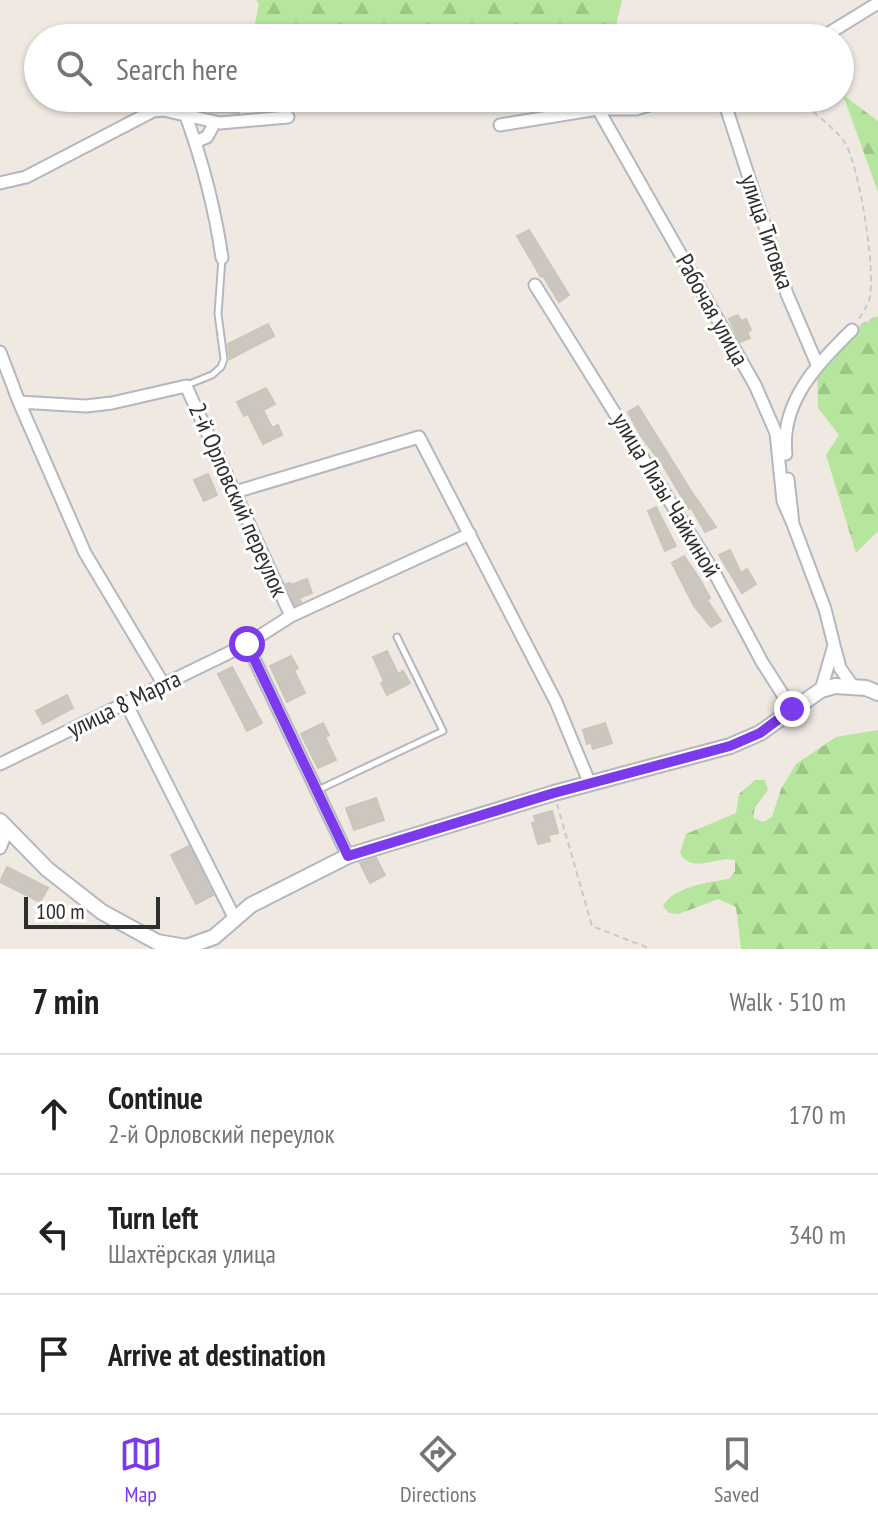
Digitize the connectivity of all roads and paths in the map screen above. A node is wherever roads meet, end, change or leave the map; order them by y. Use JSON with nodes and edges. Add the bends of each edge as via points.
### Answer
{"nodes":[{"id":1,"x":878,"y":3,"type":"edge"},
{"id":2,"x":844,"y":24,"type":"edge"},
{"id":3,"x":151,"y":112,"type":"edge"},
{"id":4,"x":171,"y":112,"type":"edge"},
{"id":5,"x":580,"y":112,"type":"edge"},
{"id":6,"x":600,"y":112,"type":"edge"},
{"id":7,"x":728,"y":112,"type":"edge"},
{"id":8,"x":815,"y":112,"type":"edge"},
{"id":9,"x":186,"y":116,"type":"junction"},
{"id":10,"x":288,"y":117,"type":"dead end"},
{"id":11,"x":215,"y":122,"type":"junction"},
{"id":12,"x":500,"y":125,"type":"dead end"},
{"id":13,"x":195,"y":142,"type":"junction"},
{"id":14,"x":0,"y":183,"type":"edge"},
{"id":15,"x":222,"y":258,"type":"joint"},
{"id":16,"x":535,"y":285,"type":"dead end"},
{"id":17,"x":878,"y":316,"type":"edge"},
{"id":18,"x":852,"y":330,"type":"junction"},
{"id":19,"x":0,"y":352,"type":"edge"},
{"id":20,"x":817,"y":364,"type":"junction"},
{"id":21,"x":186,"y":386,"type":"junction"},
{"id":22,"x":19,"y":402,"type":"junction"},
{"id":23,"x":235,"y":492,"type":"junction"},
{"id":24,"x":793,"y":524,"type":"junction"},
{"id":25,"x":470,"y":534,"type":"junction"},
{"id":26,"x":291,"y":616,"type":"junction"},
{"id":27,"x":397,"y":637,"type":"dead end"},
{"id":28,"x":247,"y":644,"type":"junction"},
{"id":29,"x":834,"y":645,"type":"junction"},
{"id":30,"x":164,"y":685,"type":"junction"},
{"id":31,"x":854,"y":688,"type":"junction"},
{"id":32,"x":821,"y":690,"type":"junction"},
{"id":33,"x":878,"y":693,"type":"edge"},
{"id":34,"x":126,"y":703,"type":"junction"},
{"id":35,"x":792,"y":709,"type":"junction"},
{"id":36,"x":0,"y":764,"type":"edge"},
{"id":37,"x":590,"y":784,"type":"junction"},
{"id":38,"x":317,"y":790,"type":"junction"},
{"id":39,"x":554,"y":793,"type":"junction"},
{"id":40,"x":3,"y":825,"type":"edge"},
{"id":41,"x":0,"y":848,"type":"edge"},
{"id":42,"x":348,"y":856,"type":"junction"},
{"id":43,"x":235,"y":919,"type":"junction"},
{"id":44,"x":651,"y":949,"type":"edge"}],
"edges":[{"from":1,"to":2,"type":"street"},
{"from":3,"to":14,"type":"street","via":[[26,177]]},
{"from":4,"to":9,"type":"street"},
{"from":5,"to":12,"type":"street"},
{"from":6,"to":24,"type":"street","name":"Рабочая улица","via":[[755,385],[776,433],[783,501]]},
{"from":7,"to":20,"type":"street","name":"улица Титовка","via":[[787,294]]},
{"from":8,"to":18,"type":"path","via":[[846,144],[862,198],[870,298]]},
{"from":9,"to":11,"type":"street"},
{"from":9,"to":13,"type":"street"},
{"from":10,"to":11,"type":"street"},
{"from":11,"to":13,"type":"street","via":[[207,137]]},
{"from":13,"to":15,"type":"street","via":[[215,209]]},
{"from":15,"to":21,"type":"lane","via":[[218,314],[224,359],[212,375]]},
{"from":16,"to":35,"type":"street","name":"улица Лизы Чайкиной","via":[[715,574]]},
{"from":17,"to":18,"type":"path"},
{"from":18,"to":20,"type":"street"},
{"from":19,"to":22,"type":"street"},
{"from":20,"to":24,"type":"street","via":[[788,421],[785,447]]},
{"from":21,"to":22,"type":"street","via":[[86,406]]},
{"from":21,"to":23,"type":"street","name":"2-й Орловский переулок"},
{"from":22,"to":30,"type":"street","via":[[85,553]]},
{"from":23,"to":25,"type":"street","via":[[419,437]]},
{"from":23,"to":26,"type":"street","name":"2-й Орловский переулок"},
{"from":24,"to":29,"type":"street"},
{"from":25,"to":26,"type":"street"},
{"from":25,"to":37,"type":"street","via":[[556,702]]},
{"from":26,"to":28,"type":"street","name":"2-й Орловский переулок"},
{"from":27,"to":38,"type":"lane","via":[[443,731]]},
{"from":28,"to":30,"type":"street","name":"улица 8 Марта"},
{"from":28,"to":38,"type":"street"},
{"from":29,"to":31,"type":"street","via":[[840,668]]},
{"from":29,"to":32,"type":"street"},
{"from":30,"to":34,"type":"street","name":"улица 8 Марта"},
{"from":31,"to":32,"type":"street"},
{"from":31,"to":33,"type":"street"},
{"from":32,"to":35,"type":"street"},
{"from":34,"to":36,"type":"street","name":"улица 8 Марта"},
{"from":34,"to":43,"type":"street"},
{"from":35,"to":37,"type":"street","via":[[760,733],[730,746]]},
{"from":37,"to":39,"type":"street"},
{"from":38,"to":42,"type":"street"},
{"from":39,"to":42,"type":"street"},
{"from":39,"to":44,"type":"path","via":[[592,926]]},
{"from":40,"to":41,"type":"street"},
{"from":40,"to":43,"type":"street","via":[[47,869],[102,912],[157,942],[186,947],[214,937]]},
{"from":42,"to":43,"type":"street","via":[[251,905]]}]}
